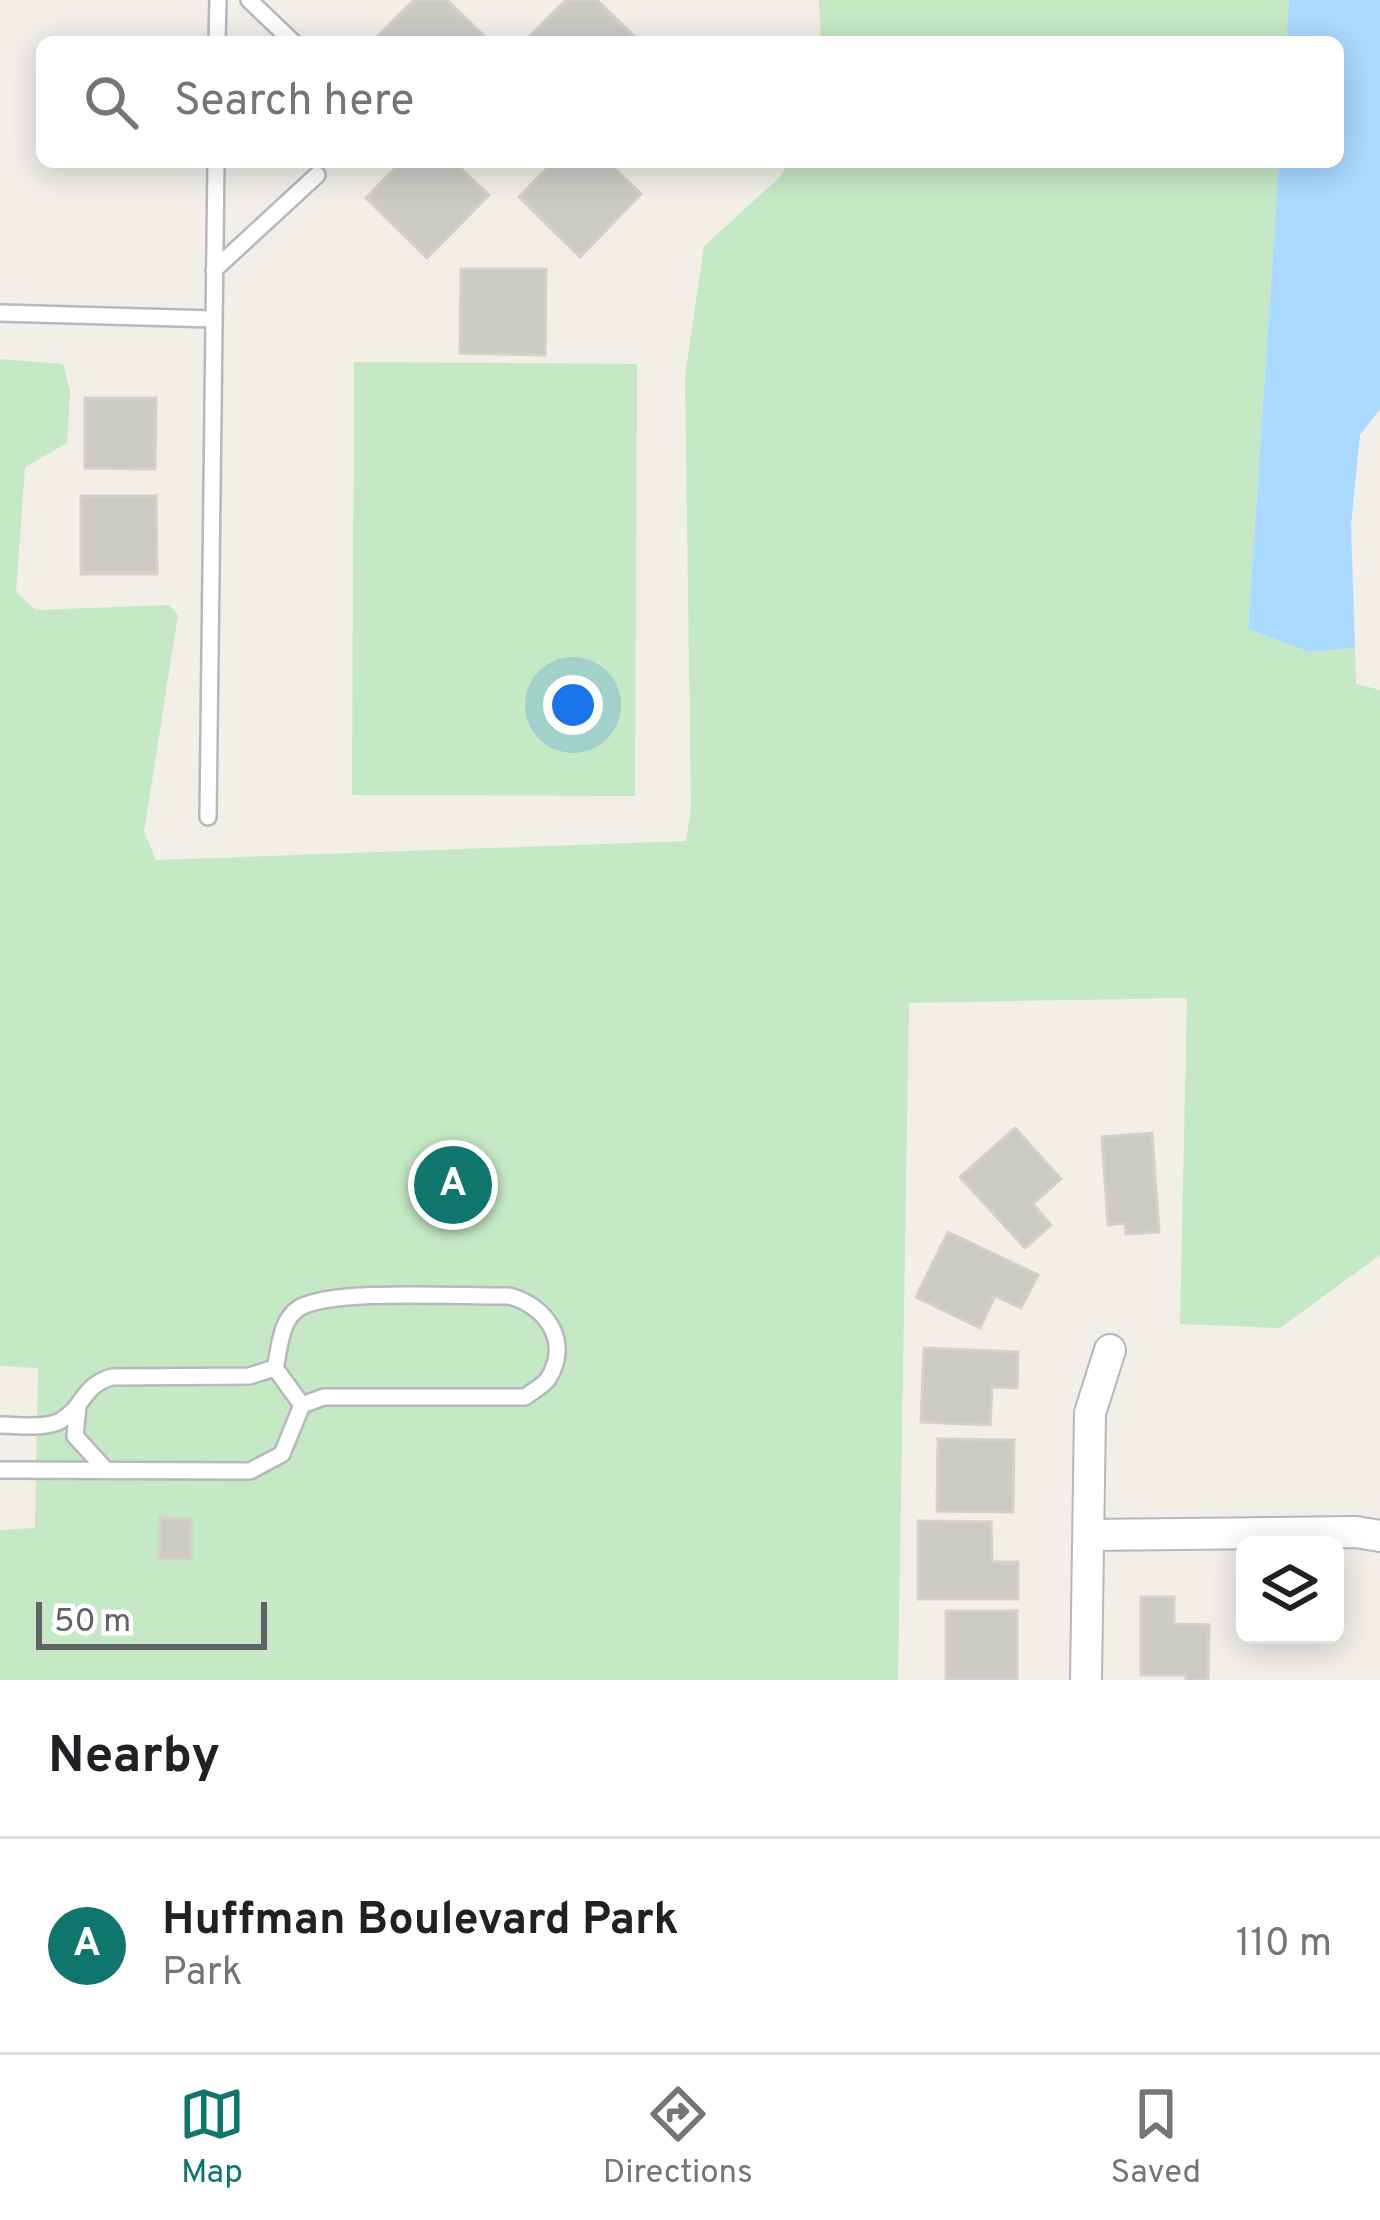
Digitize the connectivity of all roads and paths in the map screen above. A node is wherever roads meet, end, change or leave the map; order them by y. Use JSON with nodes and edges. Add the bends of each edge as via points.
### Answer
{"nodes":[{"id":1,"x":218,"y":0,"type":"edge"},
{"id":2,"x":249,"y":0,"type":"edge"},
{"id":3,"x":217,"y":36,"type":"edge"},
{"id":4,"x":287,"y":36,"type":"edge"},
{"id":5,"x":216,"y":168,"type":"edge"},
{"id":6,"x":317,"y":175,"type":"dead end"},
{"id":7,"x":214,"y":270,"type":"junction"},
{"id":8,"x":0,"y":313,"type":"edge"},
{"id":9,"x":213,"y":319,"type":"junction"},
{"id":10,"x":208,"y":817,"type":"dead end"},
{"id":11,"x":1110,"y":1350,"type":"dead end"},
{"id":12,"x":275,"y":1368,"type":"junction"},
{"id":13,"x":302,"y":1405,"type":"junction"},
{"id":14,"x":78,"y":1406,"type":"junction"},
{"id":15,"x":0,"y":1425,"type":"edge"},
{"id":16,"x":0,"y":1470,"type":"edge"},
{"id":17,"x":106,"y":1470,"type":"junction"},
{"id":18,"x":1089,"y":1535,"type":"junction"},
{"id":19,"x":1380,"y":1536,"type":"edge"},
{"id":20,"x":1086,"y":1680,"type":"edge"}],
"edges":[{"from":1,"to":3,"type":"lane"},
{"from":2,"to":4,"type":"lane"},
{"from":5,"to":7,"type":"lane"},
{"from":6,"to":7,"type":"lane"},
{"from":7,"to":9,"type":"lane"},
{"from":8,"to":9,"type":"lane"},
{"from":9,"to":10,"type":"lane"},
{"from":11,"to":18,"type":"street","via":[[1090,1413]]},
{"from":12,"to":13,"type":"lane"},
{"from":12,"to":13,"type":"lane","via":[[285,1324],[297,1309],[326,1299],[508,1296],[531,1302],[550,1321],[558,1347],[548,1380],[525,1397],[324,1397]]},
{"from":12,"to":14,"type":"lane","via":[[249,1376],[112,1377],[94,1382]]},
{"from":13,"to":17,"type":"lane","via":[[282,1454],[250,1471]]},
{"from":14,"to":15,"type":"lane","via":[[58,1423]]},
{"from":14,"to":17,"type":"lane","via":[[75,1436]]},
{"from":16,"to":17,"type":"lane"},
{"from":18,"to":19,"type":"street"},
{"from":18,"to":20,"type":"street"}]}
